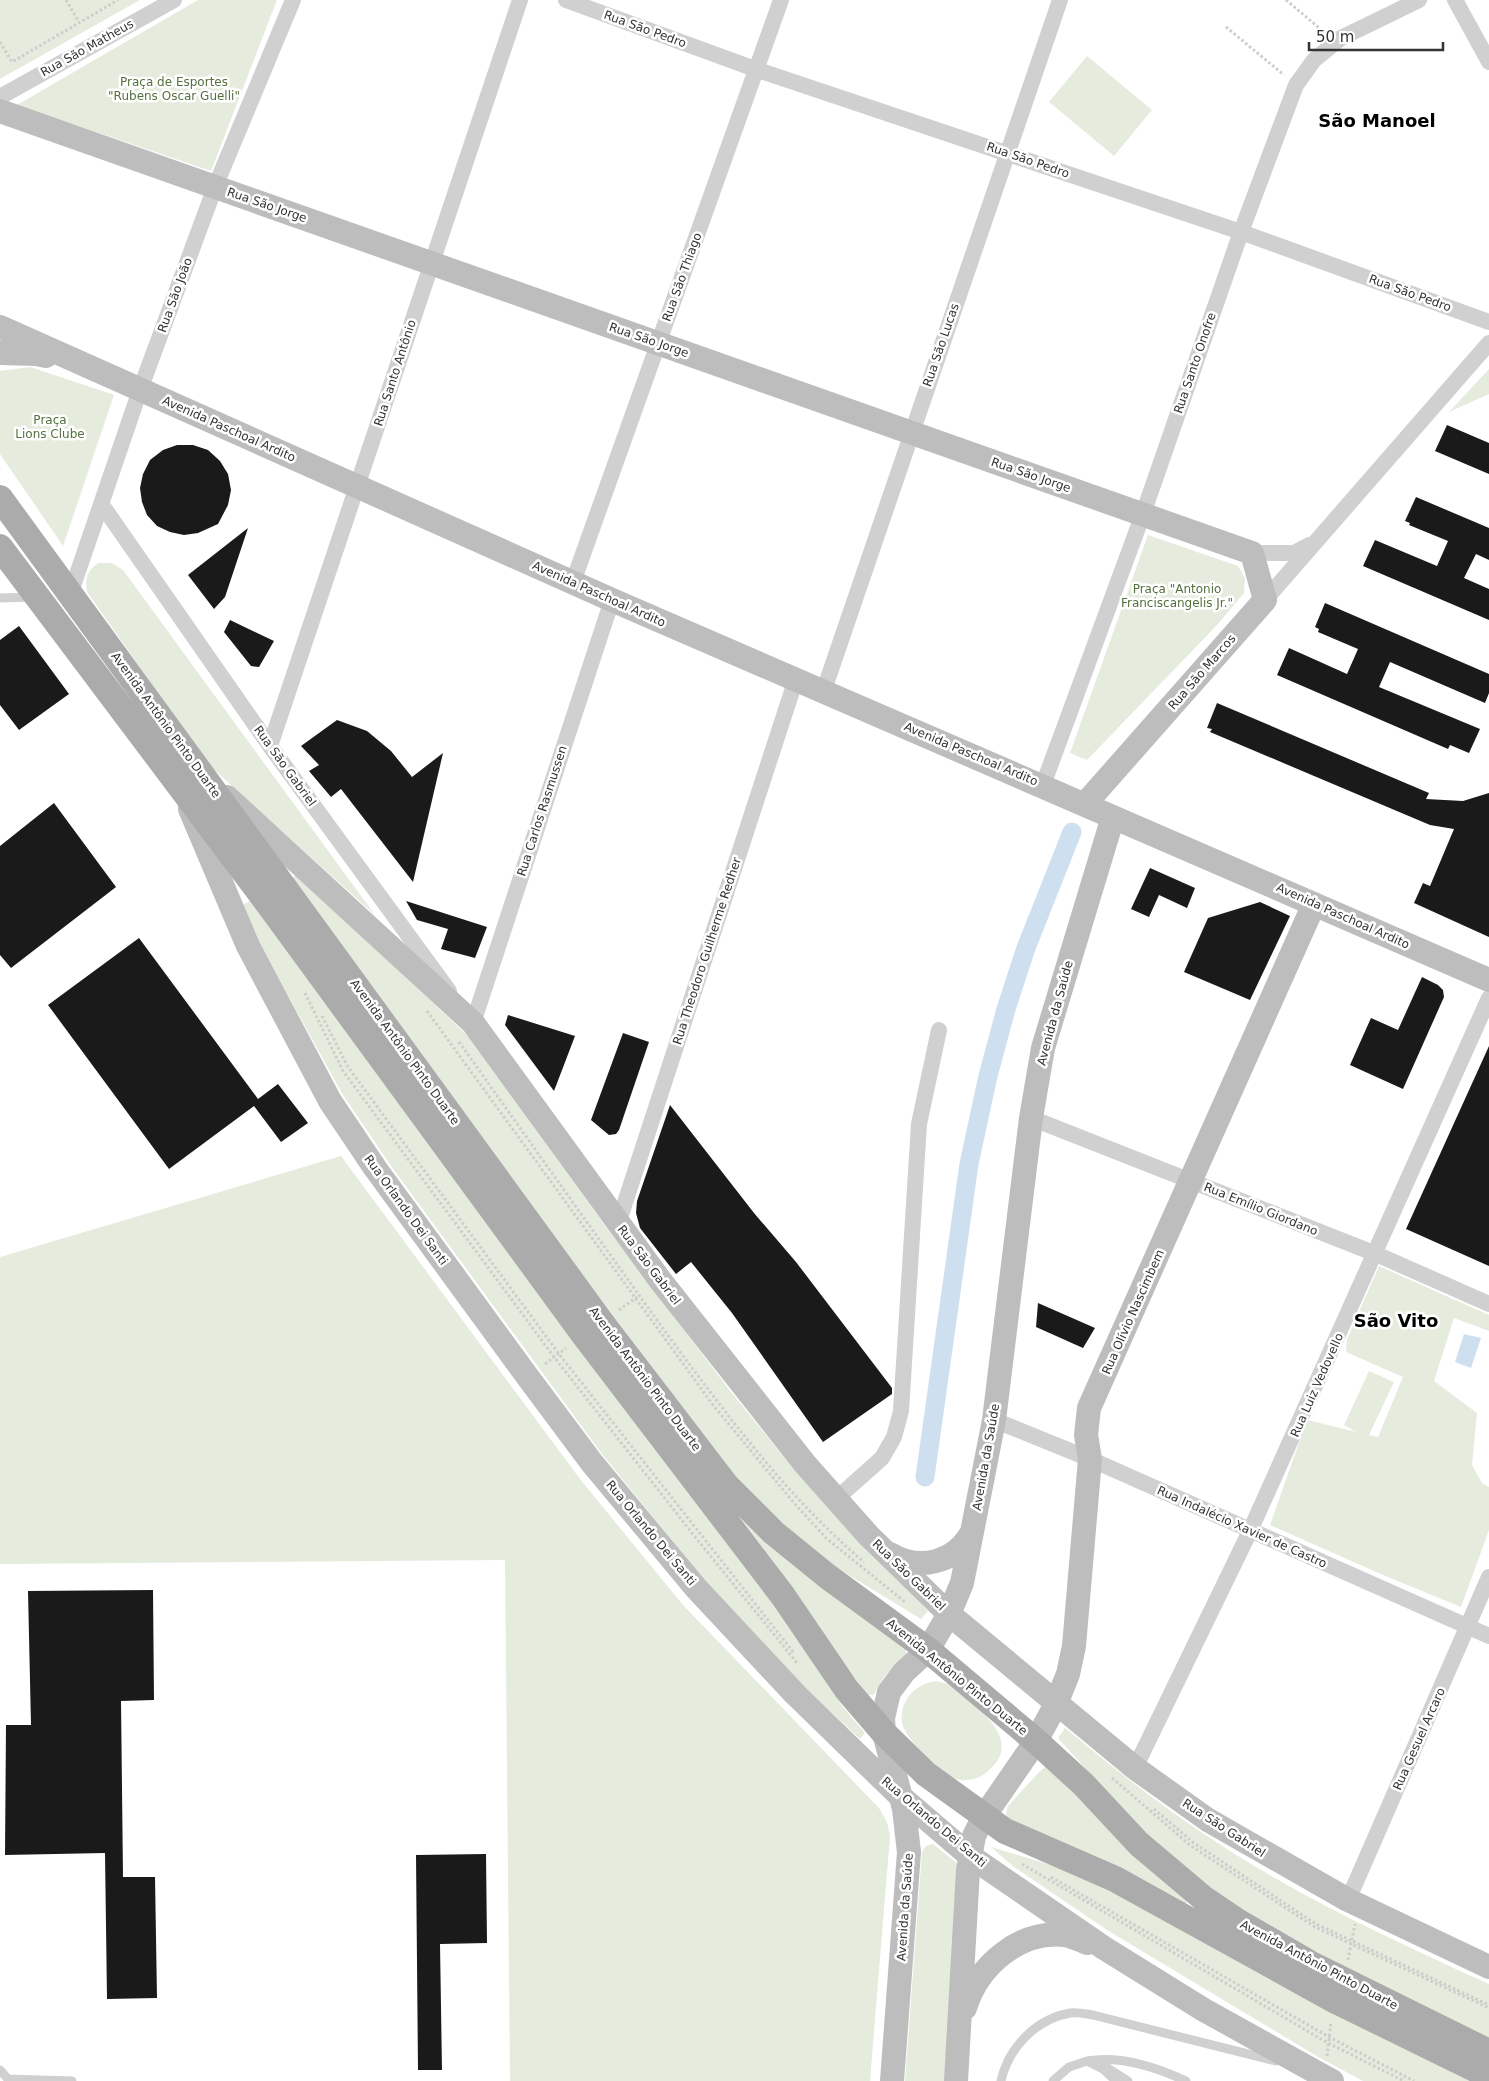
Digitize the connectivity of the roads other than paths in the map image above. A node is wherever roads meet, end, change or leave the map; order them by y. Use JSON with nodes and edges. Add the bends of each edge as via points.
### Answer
{"nodes":[{"id":1,"x":174,"y":0,"type":"edge"},
{"id":2,"x":293,"y":0,"type":"edge"},
{"id":3,"x":520,"y":0,"type":"edge"},
{"id":4,"x":566,"y":0,"type":"edge"},
{"id":5,"x":781,"y":0,"type":"edge"},
{"id":6,"x":1060,"y":0,"type":"edge"},
{"id":7,"x":1419,"y":0,"type":"edge"},
{"id":8,"x":1455,"y":0,"type":"edge"},
{"id":9,"x":1489,"y":62,"type":"edge"},
{"id":10,"x":755,"y":69,"type":"junction"},
{"id":11,"x":0,"y":97,"type":"edge"},
{"id":12,"x":0,"y":111,"type":"edge"},
{"id":13,"x":1008,"y":152,"type":"junction"},
{"id":14,"x":215,"y":187,"type":"junction"},
{"id":15,"x":1241,"y":232,"type":"junction"},
{"id":16,"x":431,"y":263,"type":"junction"},
{"id":17,"x":1489,"y":322,"type":"edge"},
{"id":18,"x":0,"y":327,"type":"edge"},
{"id":19,"x":658,"y":343,"type":"junction"},
{"id":20,"x":1489,"y":344,"type":"edge"},
{"id":21,"x":0,"y":353,"type":"edge"},
{"id":22,"x":86,"y":367,"type":"junction"},
{"id":23,"x":140,"y":390,"type":"junction"},
{"id":24,"x":910,"y":432,"type":"junction"},
{"id":25,"x":357,"y":486,"type":"junction"},
{"id":26,"x":0,"y":498,"type":"edge"},
{"id":27,"x":102,"y":505,"type":"junction"},
{"id":28,"x":1143,"y":514,"type":"junction"},
{"id":29,"x":1318,"y":540,"type":"junction"},
{"id":30,"x":0,"y":547,"type":"edge"},
{"id":31,"x":1252,"y":553,"type":"junction"},
{"id":32,"x":573,"y":582,"type":"junction"},
{"id":33,"x":70,"y":595,"type":"junction"},
{"id":34,"x":37,"y":597,"type":"junction"},
{"id":35,"x":0,"y":598,"type":"edge"},
{"id":36,"x":612,"y":600,"type":"junction"},
{"id":37,"x":1265,"y":600,"type":"junction"},
{"id":38,"x":796,"y":679,"type":"junction"},
{"id":39,"x":824,"y":690,"type":"junction"},
{"id":40,"x":270,"y":746,"type":"junction"},
{"id":41,"x":200,"y":772,"type":"junction"},
{"id":42,"x":1105,"y":781,"type":"junction"},
{"id":43,"x":1043,"y":785,"type":"junction"},
{"id":44,"x":183,"y":792,"type":"junction"},
{"id":45,"x":1085,"y":804,"type":"junction"},
{"id":46,"x":1113,"y":817,"type":"junction"},
{"id":47,"x":1314,"y":904,"type":"junction"},
{"id":48,"x":1489,"y":980,"type":"edge"},
{"id":49,"x":1489,"y":998,"type":"edge"},
{"id":50,"x":940,"y":1030,"type":"dead end"},
{"id":51,"x":465,"y":1031,"type":"junction"},
{"id":52,"x":1031,"y":1118,"type":"junction"},
{"id":53,"x":1192,"y":1181,"type":"junction"},
{"id":54,"x":618,"y":1224,"type":"junction"},
{"id":55,"x":1376,"y":1254,"type":"junction"},
{"id":56,"x":1489,"y":1304,"type":"edge"},
{"id":57,"x":994,"y":1420,"type":"junction"},
{"id":58,"x":1090,"y":1459,"type":"junction"},
{"id":59,"x":836,"y":1499,"type":"junction"},
{"id":60,"x":974,"y":1528,"type":"junction"},
{"id":61,"x":1250,"y":1532,"type":"junction"},
{"id":62,"x":881,"y":1548,"type":"junction"},
{"id":63,"x":1489,"y":1578,"type":"edge"},
{"id":64,"x":949,"y":1614,"type":"junction"},
{"id":65,"x":1469,"y":1627,"type":"junction"},
{"id":66,"x":1489,"y":1636,"type":"edge"},
{"id":67,"x":928,"y":1650,"type":"junction"},
{"id":68,"x":1056,"y":1704,"type":"junction"},
{"id":69,"x":884,"y":1733,"type":"junction"},
{"id":70,"x":1036,"y":1741,"type":"junction"},
{"id":71,"x":1135,"y":1768,"type":"junction"},
{"id":72,"x":900,"y":1796,"type":"junction"},
{"id":73,"x":983,"y":1818,"type":"junction"},
{"id":74,"x":970,"y":1856,"type":"junction"},
{"id":75,"x":1352,"y":1910,"type":"junction"},
{"id":76,"x":1104,"y":1948,"type":"junction"},
{"id":77,"x":1489,"y":1967,"type":"edge"},
{"id":78,"x":959,"y":2026,"type":"junction"},
{"id":79,"x":1489,"y":2052,"type":"edge"},
{"id":80,"x":1087,"y":2061,"type":"junction"},
{"id":81,"x":1322,"y":2069,"type":"edge"},
{"id":82,"x":0,"y":2070,"type":"edge"},
{"id":83,"x":1489,"y":2076,"type":"edge"},
{"id":84,"x":72,"y":2081,"type":"edge"},
{"id":85,"x":892,"y":2081,"type":"edge"},
{"id":86,"x":956,"y":2081,"type":"edge"},
{"id":87,"x":1001,"y":2081,"type":"edge"},
{"id":88,"x":1053,"y":2081,"type":"edge"},
{"id":89,"x":1116,"y":2081,"type":"edge"},
{"id":90,"x":1128,"y":2081,"type":"edge"},
{"id":91,"x":1186,"y":2081,"type":"edge"}],
"edges":[{"from":1,"to":11,"type":"street","name":"Rua São Matheus"},
{"from":2,"to":14,"type":"street","name":"Rua São João"},
{"from":3,"to":16,"type":"street","name":"Rua Santo Antônio"},
{"from":4,"to":10,"type":"street","name":"Rua São Pedro"},
{"from":5,"to":10,"type":"street","name":"Rua São Thiago"},
{"from":6,"to":13,"type":"street","name":"Rua São Lucas"},
{"from":7,"to":15,"type":"street","name":"Rua Santo Onofre","via":[[1341,38],[1314,60],[1296,85]]},
{"from":8,"to":9,"type":"street"},
{"from":10,"to":13,"type":"street","name":"Rua São Pedro"},
{"from":10,"to":19,"type":"street","name":"Rua São Thiago"},
{"from":12,"to":14,"type":"main road","name":"Rua São Jorge"},
{"from":13,"to":15,"type":"street","name":"Rua São Pedro"},
{"from":13,"to":24,"type":"street","name":"Rua São Lucas"},
{"from":14,"to":16,"type":"main road","name":"Rua São Jorge"},
{"from":14,"to":23,"type":"street","name":"Rua São João"},
{"from":15,"to":17,"type":"street","name":"Rua São Pedro"},
{"from":15,"to":28,"type":"street","name":"Rua Santo Onofre"},
{"from":16,"to":19,"type":"main road","name":"Rua São Jorge"},
{"from":16,"to":25,"type":"street","name":"Rua Santo Antônio"},
{"from":18,"to":22,"type":"main road","name":"Avenida Paschoal Ardito"},
{"from":19,"to":24,"type":"main road","name":"Rua São Jorge"},
{"from":19,"to":32,"type":"street","name":"Rua São Thiago"},
{"from":20,"to":29,"type":"street","name":"Rua São Marcos"},
{"from":21,"to":22,"type":"main road","name":"Avenida Paschoal Ardito","via":[[36,354]]},
{"from":22,"to":23,"type":"main road","name":"Avenida Paschoal Ardito"},
{"from":23,"to":25,"type":"main road","name":"Avenida Paschoal Ardito"},
{"from":23,"to":27,"type":"street","name":"Rua São João"},
{"from":24,"to":28,"type":"main road","name":"Rua São Jorge"},
{"from":24,"to":39,"type":"street","name":"Rua São Lucas"},
{"from":25,"to":32,"type":"main road","name":"Avenida Paschoal Ardito"},
{"from":25,"to":40,"type":"street","name":"Rua Santo Antônio"},
{"from":26,"to":33,"type":"main road","name":"Avenida Antônio Pinto Duarte"},
{"from":27,"to":33,"type":"street","name":"Rua São João"},
{"from":27,"to":40,"type":"street","name":"Rua São Gabriel"},
{"from":28,"to":31,"type":"main road","name":"Rua São Jorge"},
{"from":28,"to":43,"type":"street","name":"Rua Santo Onofre"},
{"from":29,"to":31,"type":"street","name":"Rua São Marcos","via":[[1294,553]]},
{"from":29,"to":37,"type":"street","name":"Rua São Marcos"},
{"from":30,"to":34,"type":"main road","name":"Avenida Antônio Pinto Duarte"},
{"from":31,"to":37,"type":"main road"},
{"from":32,"to":36,"type":"main road","name":"Avenida Paschoal Ardito"},
{"from":33,"to":41,"type":"main road","name":"Avenida Antônio Pinto Duarte"},
{"from":34,"to":35,"type":"lane"},
{"from":34,"to":44,"type":"main road","name":"Avenida Antônio Pinto Duarte"},
{"from":36,"to":38,"type":"main road","name":"Avenida Paschoal Ardito"},
{"from":36,"to":51,"type":"street","name":"Rua Carlos Rasmussen"},
{"from":37,"to":42,"type":"main road","name":"Rua São Marcos"},
{"from":38,"to":39,"type":"main road","name":"Avenida Paschoal Ardito"},
{"from":38,"to":54,"type":"street","name":"Rua Theodoro Guilherme Redher"},
{"from":39,"to":43,"type":"main road","name":"Avenida Paschoal Ardito"},
{"from":40,"to":51,"type":"street","name":"Rua São Gabriel"},
{"from":41,"to":51,"type":"main road","name":"Rua São Gabriel"},
{"from":41,"to":67,"type":"main road","name":"Avenida Antônio Pinto Duarte","via":[[596,1315],[726,1486],[801,1555]]},
{"from":42,"to":45,"type":"main road","name":"Rua São Marcos"},
{"from":42,"to":46,"type":"main road","via":[[1103,796]]},
{"from":43,"to":45,"type":"main road","name":"Avenida Paschoal Ardito"},
{"from":44,"to":69,"type":"main road","name":"Avenida Antônio Pinto Duarte","via":[[579,1327],[783,1596],[847,1690]]},
{"from":44,"to":72,"type":"main road","name":"Rua Orlando Dei Santi","via":[[248,946],[330,1101],[374,1168],[592,1463],[696,1588],[795,1694]]},
{"from":45,"to":46,"type":"main road","name":"Avenida Paschoal Ardito"},
{"from":46,"to":47,"type":"main road","name":"Avenida Paschoal Ardito"},
{"from":46,"to":52,"type":"main road","name":"Avenida da Saúde","via":[[1043,1048]]},
{"from":47,"to":48,"type":"main road","name":"Avenida Paschoal Ardito"},
{"from":47,"to":53,"type":"main road","name":"Rua Olívio Nascimbem"},
{"from":49,"to":55,"type":"street","name":"Rua Luiz Vedovello"},
{"from":50,"to":59,"type":"street","via":[[919,1124],[901,1411],[894,1437],[882,1458]]},
{"from":51,"to":54,"type":"main road","name":"Rua São Gabriel"},
{"from":52,"to":53,"type":"street","name":"Rua Emílio Giordano"},
{"from":52,"to":57,"type":"main road","name":"Avenida da Saúde"},
{"from":53,"to":55,"type":"street","name":"Rua Emílio Giordano"},
{"from":53,"to":58,"type":"main road","name":"Rua Olívio Nascimbem","via":[[1089,1408],[1086,1435]]},
{"from":54,"to":59,"type":"main road","name":"Rua São Gabriel","via":[[740,1383]]},
{"from":55,"to":56,"type":"street","name":"Rua Emílio Giordano"},
{"from":55,"to":61,"type":"street","name":"Rua Luiz Vedovello"},
{"from":57,"to":58,"type":"street","name":"Rua Indalécio Xavier de Castro"},
{"from":57,"to":60,"type":"main road","name":"Avenida da Saúde"},
{"from":58,"to":61,"type":"street","name":"Rua Indalécio Xavier de Castro"},
{"from":58,"to":68,"type":"main road","name":"Rua Olívio Nascimbem","via":[[1074,1646],[1068,1674]]},
{"from":59,"to":62,"type":"main road","name":"Rua São Gabriel"},
{"from":60,"to":62,"type":"main road","via":[[961,1548],[938,1561],[918,1563],[896,1557]]},
{"from":60,"to":64,"type":"main road","name":"Avenida da Saúde","via":[[962,1583]]},
{"from":61,"to":65,"type":"street","name":"Rua Indalécio Xavier de Castro"},
{"from":61,"to":71,"type":"street","name":"Rua Luiz Vedovello"},
{"from":62,"to":64,"type":"main road","name":"Rua São Gabriel"},
{"from":63,"to":65,"type":"street","name":"Rua Gesuel Arcaro"},
{"from":64,"to":67,"type":"main road","name":"Avenida da Saúde"},
{"from":64,"to":68,"type":"main road","name":"Rua São Gabriel"},
{"from":65,"to":66,"type":"street","name":"Rua Indalécio Xavier de Castro"},
{"from":65,"to":75,"type":"street","name":"Rua Gesuel Arcaro"},
{"from":67,"to":69,"type":"main road","name":"Avenida da Saúde","via":[[904,1672],[889,1692]]},
{"from":67,"to":70,"type":"main road","name":"Avenida Antônio Pinto Duarte"},
{"from":68,"to":70,"type":"main road","name":"Rua Olívio Nascimbem"},
{"from":68,"to":71,"type":"main road","name":"Rua São Gabriel"},
{"from":69,"to":72,"type":"main road","name":"Avenida da Saúde"},
{"from":69,"to":73,"type":"main road","name":"Avenida Antônio Pinto Duarte","via":[[926,1774]]},
{"from":70,"to":73,"type":"main road"},
{"from":70,"to":79,"type":"main road","name":"Avenida Antônio Pinto Duarte","via":[[1083,1784],[1155,1860],[1237,1921],[1313,1965]]},
{"from":71,"to":75,"type":"main road","name":"Rua São Gabriel","via":[[1208,1820]]},
{"from":72,"to":74,"type":"main road","name":"Rua Orlando Dei Santi"},
{"from":72,"to":85,"type":"main road","name":"Avenida da Saúde","via":[[909,1852]]},
{"from":73,"to":74,"type":"main road","via":[[974,1836]]},
{"from":73,"to":83,"type":"main road","name":"Avenida Antônio Pinto Duarte","via":[[1026,1842],[1115,1879],[1334,2000]]},
{"from":74,"to":76,"type":"main road","name":"Rua Orlando Dei Santi"},
{"from":74,"to":78,"type":"main road"},
{"from":75,"to":77,"type":"main road","name":"Rua São Gabriel"},
{"from":76,"to":78,"type":"main road","via":[[1066,1935],[1047,1936],[1012,1947],[996,1959],[979,1979]]},
{"from":76,"to":81,"type":"main road","name":"Rua Orlando Dei Santi","via":[[1204,2010]]},
{"from":78,"to":86,"type":"main road"},
{"from":80,"to":88,"type":"lane","via":[[1069,2067]]},
{"from":80,"to":89,"type":"lane"},
{"from":80,"to":90,"type":"lane","via":[[1112,2070]]},
{"from":80,"to":91,"type":"lane","via":[[1122,2060]]},
{"from":81,"to":87,"type":"lane","via":[[1093,2015],[1072,2013],[1036,2027],[1010,2057]]},
{"from":82,"to":84,"type":"lane","via":[[8,2079]]}]}
